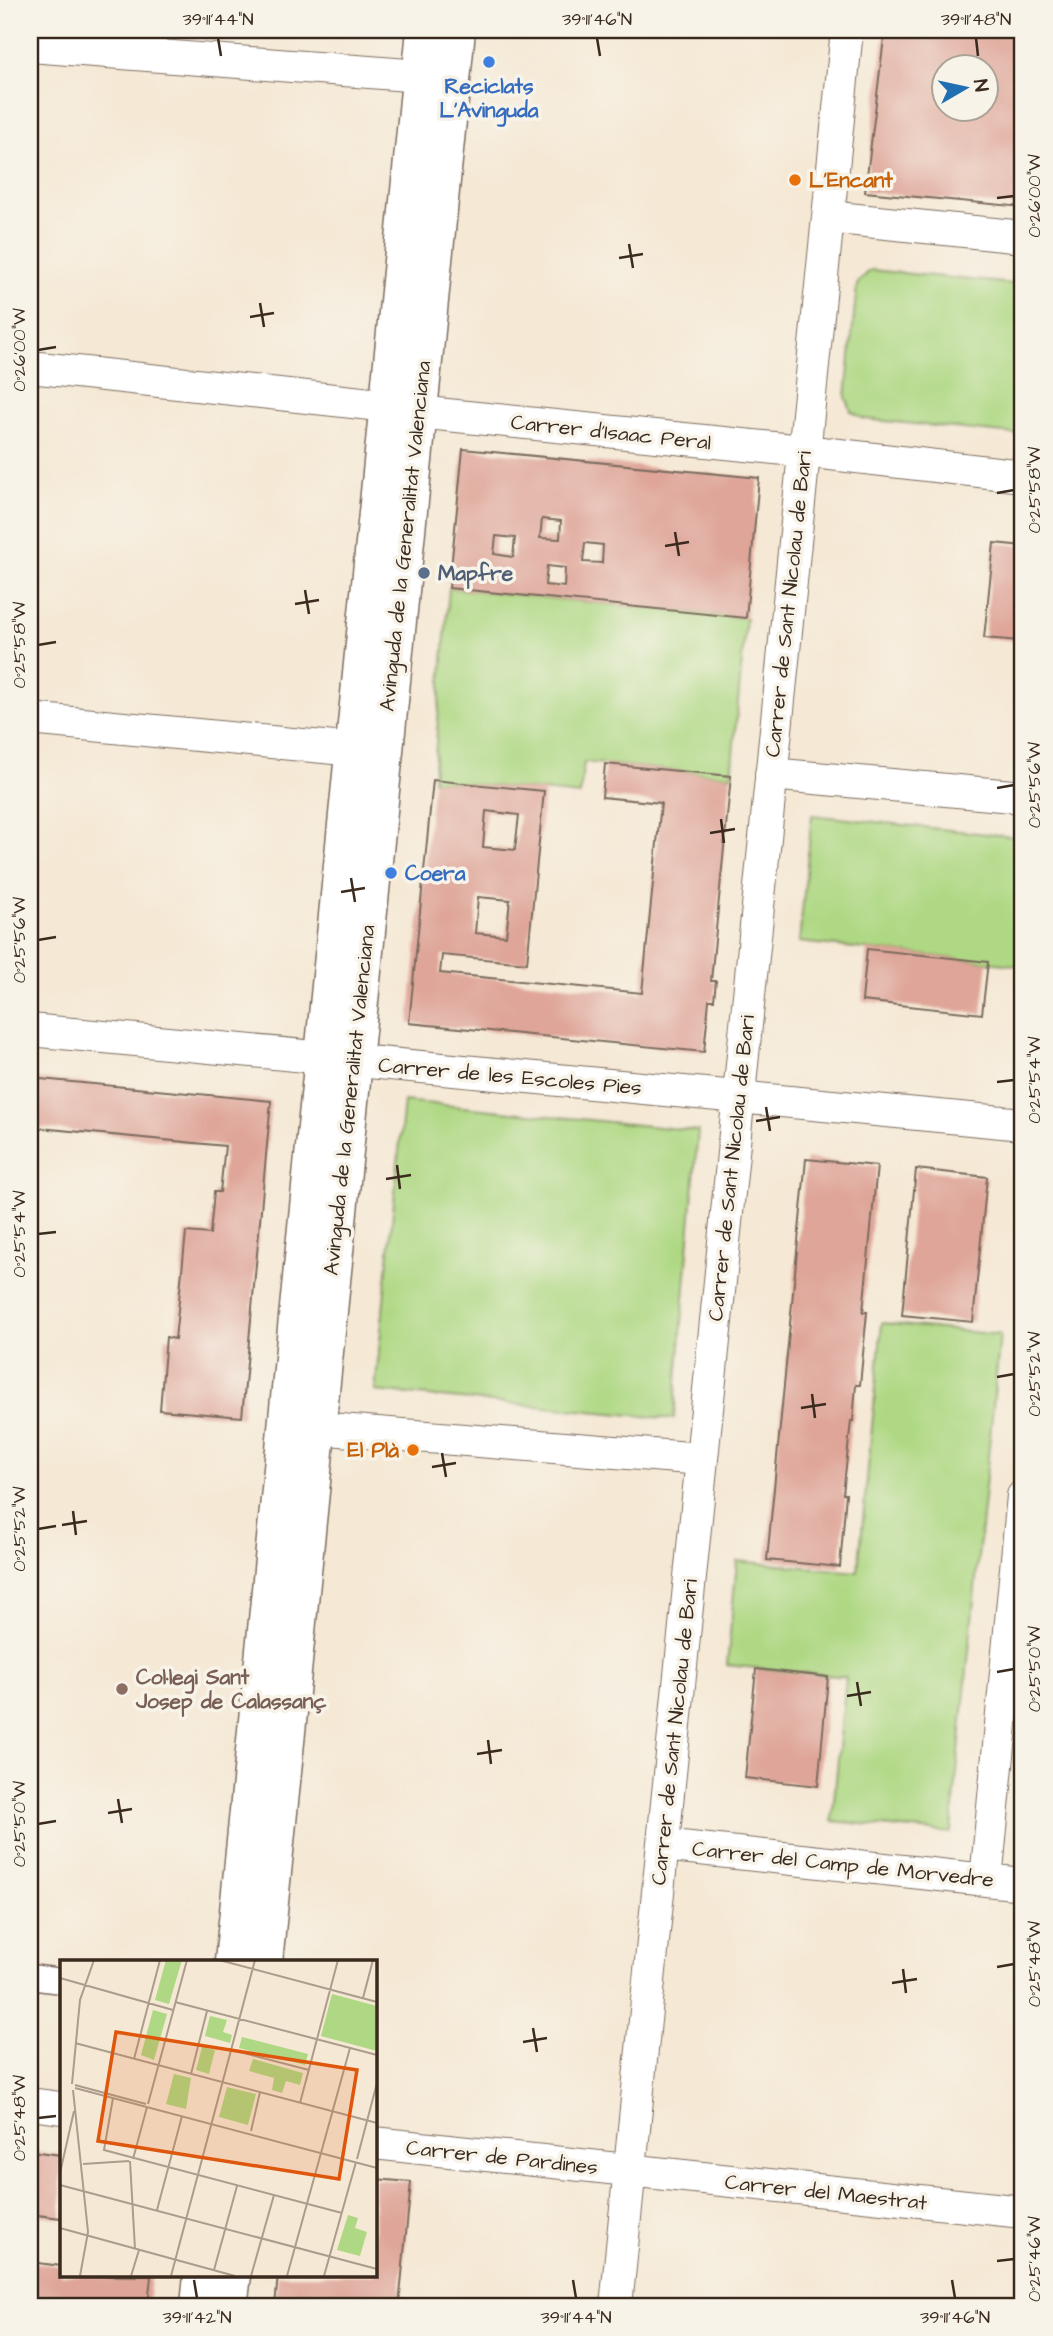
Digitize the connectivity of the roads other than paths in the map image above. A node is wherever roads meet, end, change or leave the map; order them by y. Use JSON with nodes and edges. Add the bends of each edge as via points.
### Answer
{"nodes":[{"id":1,"x":426,"y":30,"type":"edge"},
{"id":2,"x":456,"y":30,"type":"edge"},
{"id":3,"x":847,"y":30,"type":"edge"},
{"id":4,"x":30,"y":46,"type":"edge"},
{"id":5,"x":421,"y":76,"type":"junction"},
{"id":6,"x":828,"y":217,"type":"junction"},
{"id":7,"x":1023,"y":237,"type":"edge"},
{"id":8,"x":30,"y":367,"type":"edge"},
{"id":9,"x":403,"y":409,"type":"junction"},
{"id":10,"x":804,"y":451,"type":"junction"},
{"id":11,"x":1023,"y":476,"type":"edge"},
{"id":12,"x":30,"y":719,"type":"edge"},
{"id":13,"x":355,"y":750,"type":"junction"},
{"id":14,"x":771,"y":774,"type":"junction"},
{"id":15,"x":1023,"y":797,"type":"edge"},
{"id":16,"x":30,"y":1030,"type":"edge"},
{"id":17,"x":339,"y":1060,"type":"junction"},
{"id":18,"x":739,"y":1098,"type":"junction"},
{"id":19,"x":1023,"y":1124,"type":"edge"},
{"id":20,"x":316,"y":1428,"type":"junction"},
{"id":21,"x":702,"y":1458,"type":"junction"},
{"id":22,"x":1023,"y":1496,"type":"edge"},
{"id":23,"x":663,"y":1845,"type":"junction"},
{"id":24,"x":986,"y":1880,"type":"junction"},
{"id":25,"x":1023,"y":1884,"type":"edge"},
{"id":26,"x":234,"y":1960,"type":"edge"},
{"id":27,"x":263,"y":1960,"type":"edge"},
{"id":28,"x":30,"y":1977,"type":"edge"},
{"id":29,"x":60,"y":1981,"type":"edge"},
{"id":30,"x":30,"y":2104,"type":"edge"},
{"id":31,"x":60,"y":2108,"type":"edge"},
{"id":32,"x":376,"y":2143,"type":"edge"},
{"id":33,"x":630,"y":2171,"type":"junction"},
{"id":34,"x":1023,"y":2213,"type":"edge"},
{"id":35,"x":203,"y":2276,"type":"edge"},
{"id":36,"x":232,"y":2276,"type":"edge"},
{"id":37,"x":200,"y":2306,"type":"edge"},
{"id":38,"x":228,"y":2306,"type":"edge"},
{"id":39,"x":616,"y":2306,"type":"edge"}],
"edges":[{"from":1,"to":5,"type":"street","name":"Avinguda de la Generalitat Valenciana"},
{"from":2,"to":9,"type":"street","name":"Avinguda de la Generalitat Valenciana"},
{"from":3,"to":6,"type":"street","name":"Carrer de Sant Nicolau de Bari"},
{"from":4,"to":5,"type":"street"},
{"from":5,"to":9,"type":"street","name":"Avinguda de la Generalitat Valenciana"},
{"from":6,"to":7,"type":"street"},
{"from":6,"to":10,"type":"street","name":"Carrer de Sant Nicolau de Bari"},
{"from":8,"to":9,"type":"street","name":"Carrer d'Isaac Peral"},
{"from":9,"to":10,"type":"street","name":"Carrer d'Isaac Peral"},
{"from":9,"to":13,"type":"street","name":"Avinguda de la Generalitat Valenciana"},
{"from":9,"to":17,"type":"street","name":"Avinguda de la Generalitat Valenciana"},
{"from":10,"to":11,"type":"street","name":"Carrer d'Isaac Peral"},
{"from":10,"to":14,"type":"street","name":"Carrer de Sant Nicolau de Bari"},
{"from":12,"to":13,"type":"street"},
{"from":13,"to":17,"type":"street","name":"Avinguda de la Generalitat Valenciana"},
{"from":14,"to":15,"type":"street"},
{"from":14,"to":18,"type":"street","name":"Carrer de Sant Nicolau de Bari"},
{"from":16,"to":17,"type":"street","name":"Carrer de les Escoles Pies"},
{"from":17,"to":18,"type":"street","name":"Carrer de les Escoles Pies"},
{"from":17,"to":20,"type":"street","name":"Avinguda de la Generalitat Valenciana"},
{"from":17,"to":26,"type":"street","name":"Avinguda de la Generalitat Valenciana"},
{"from":18,"to":19,"type":"street","name":"Carrer de les Escoles Pies"},
{"from":18,"to":21,"type":"street","name":"Carrer de Sant Nicolau de Bari"},
{"from":20,"to":21,"type":"street"},
{"from":20,"to":27,"type":"street","name":"Avinguda de la Generalitat Valenciana"},
{"from":21,"to":23,"type":"street","name":"Carrer de Sant Nicolau de Bari"},
{"from":22,"to":24,"type":"street"},
{"from":23,"to":24,"type":"street","name":"Carrer del Camp de Morvedre"},
{"from":23,"to":33,"type":"street","name":"Carrer de Sant Nicolau de Bari"},
{"from":24,"to":25,"type":"street","name":"Carrer del Camp de Morvedre"},
{"from":28,"to":29,"type":"street"},
{"from":30,"to":31,"type":"street"},
{"from":32,"to":33,"type":"street","name":"Carrer de Pardines"},
{"from":33,"to":34,"type":"street","name":"Carrer del Maestrat"},
{"from":33,"to":39,"type":"street","name":"Carrer de Sant Nicolau de Bari"},
{"from":35,"to":37,"type":"street"},
{"from":36,"to":38,"type":"street"}]}
